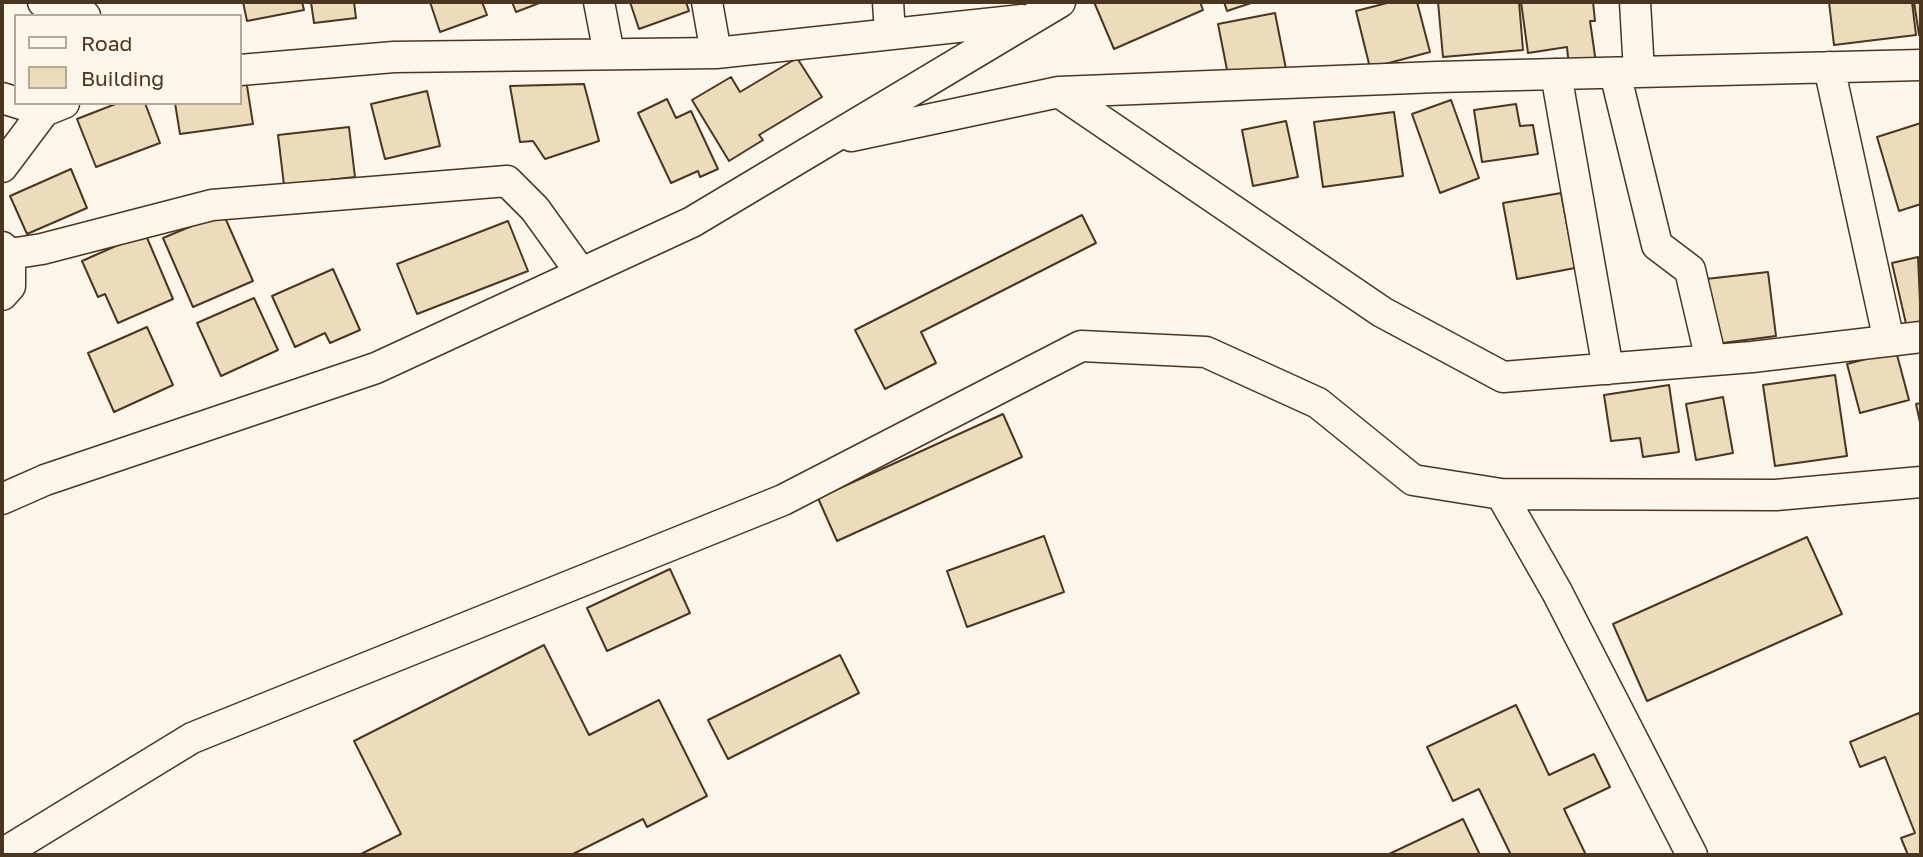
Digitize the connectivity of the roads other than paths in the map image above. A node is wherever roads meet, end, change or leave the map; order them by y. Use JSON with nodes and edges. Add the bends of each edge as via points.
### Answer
{"nodes":[{"id":1,"x":43,"y":2,"type":"edge"},
{"id":2,"x":599,"y":2,"type":"edge"},
{"id":3,"x":707,"y":2,"type":"edge"},
{"id":4,"x":888,"y":2,"type":"edge"},
{"id":5,"x":1060,"y":2,"type":"edge"},
{"id":6,"x":1635,"y":2,"type":"edge"},
{"id":7,"x":79,"y":14,"type":"edge"},
{"id":8,"x":1033,"y":18,"type":"junction"},
{"id":9,"x":890,"y":34,"type":"junction"},
{"id":10,"x":716,"y":53,"type":"junction"},
{"id":11,"x":609,"y":54,"type":"junction"},
{"id":12,"x":1921,"y":65,"type":"edge"},
{"id":13,"x":246,"y":66,"type":"edge"},
{"id":14,"x":1829,"y":67,"type":"junction"},
{"id":15,"x":1627,"y":73,"type":"junction"},
{"id":16,"x":1556,"y":74,"type":"junction"},
{"id":17,"x":1059,"y":92,"type":"junction"},
{"id":18,"x":54,"y":107,"type":"edge"},
{"id":19,"x":827,"y":142,"type":"junction"},
{"id":20,"x":2,"y":167,"type":"edge"},
{"id":21,"x":6,"y":250,"type":"edge"},
{"id":22,"x":581,"y":274,"type":"junction"},
{"id":23,"x":2,"y":295,"type":"edge"},
{"id":24,"x":1921,"y":337,"type":"edge"},
{"id":25,"x":1889,"y":341,"type":"junction"},
{"id":26,"x":1711,"y":360,"type":"junction"},
{"id":27,"x":1608,"y":369,"type":"junction"},
{"id":28,"x":1921,"y":482,"type":"edge"},
{"id":29,"x":1501,"y":494,"type":"junction"},
{"id":30,"x":2,"y":499,"type":"edge"},
{"id":31,"x":2,"y":854,"type":"edge"},
{"id":32,"x":1692,"y":855,"type":"edge"}],
"edges":[{"from":1,"to":7,"type":"street"},
{"from":2,"to":11,"type":"street"},
{"from":3,"to":10,"type":"street"},
{"from":4,"to":9,"type":"street"},
{"from":5,"to":8,"type":"street"},
{"from":6,"to":15,"type":"street"},
{"from":8,"to":9,"type":"street"},
{"from":8,"to":19,"type":"street"},
{"from":9,"to":10,"type":"street"},
{"from":10,"to":11,"type":"street"},
{"from":11,"to":13,"type":"street","via":[[394,57]]},
{"from":12,"to":14,"type":"street"},
{"from":14,"to":15,"type":"street"},
{"from":14,"to":25,"type":"street"},
{"from":15,"to":16,"type":"street"},
{"from":15,"to":26,"type":"street","via":[[1657,245],[1690,270]]},
{"from":16,"to":17,"type":"street"},
{"from":16,"to":27,"type":"street"},
{"from":17,"to":19,"type":"street"},
{"from":17,"to":27,"type":"street","via":[[1382,312],[1503,377]]},
{"from":18,"to":20,"type":"street"},
{"from":19,"to":22,"type":"street","via":[[692,222]]},
{"from":21,"to":22,"type":"street","via":[[212,205],[506,181],[535,209]]},
{"from":21,"to":23,"type":"street","via":[[10,286]]},
{"from":22,"to":30,"type":"street","via":[[376,368],[45,480]]},
{"from":24,"to":25,"type":"street"},
{"from":25,"to":26,"type":"street"},
{"from":26,"to":27,"type":"street"},
{"from":28,"to":29,"type":"street","via":[[1776,495]]},
{"from":29,"to":31,"type":"street","via":[[1413,480],[1318,403],[1206,352],[1081,346],[783,500],[192,738]]},
{"from":29,"to":32,"type":"street","via":[[1557,592]]}]}
